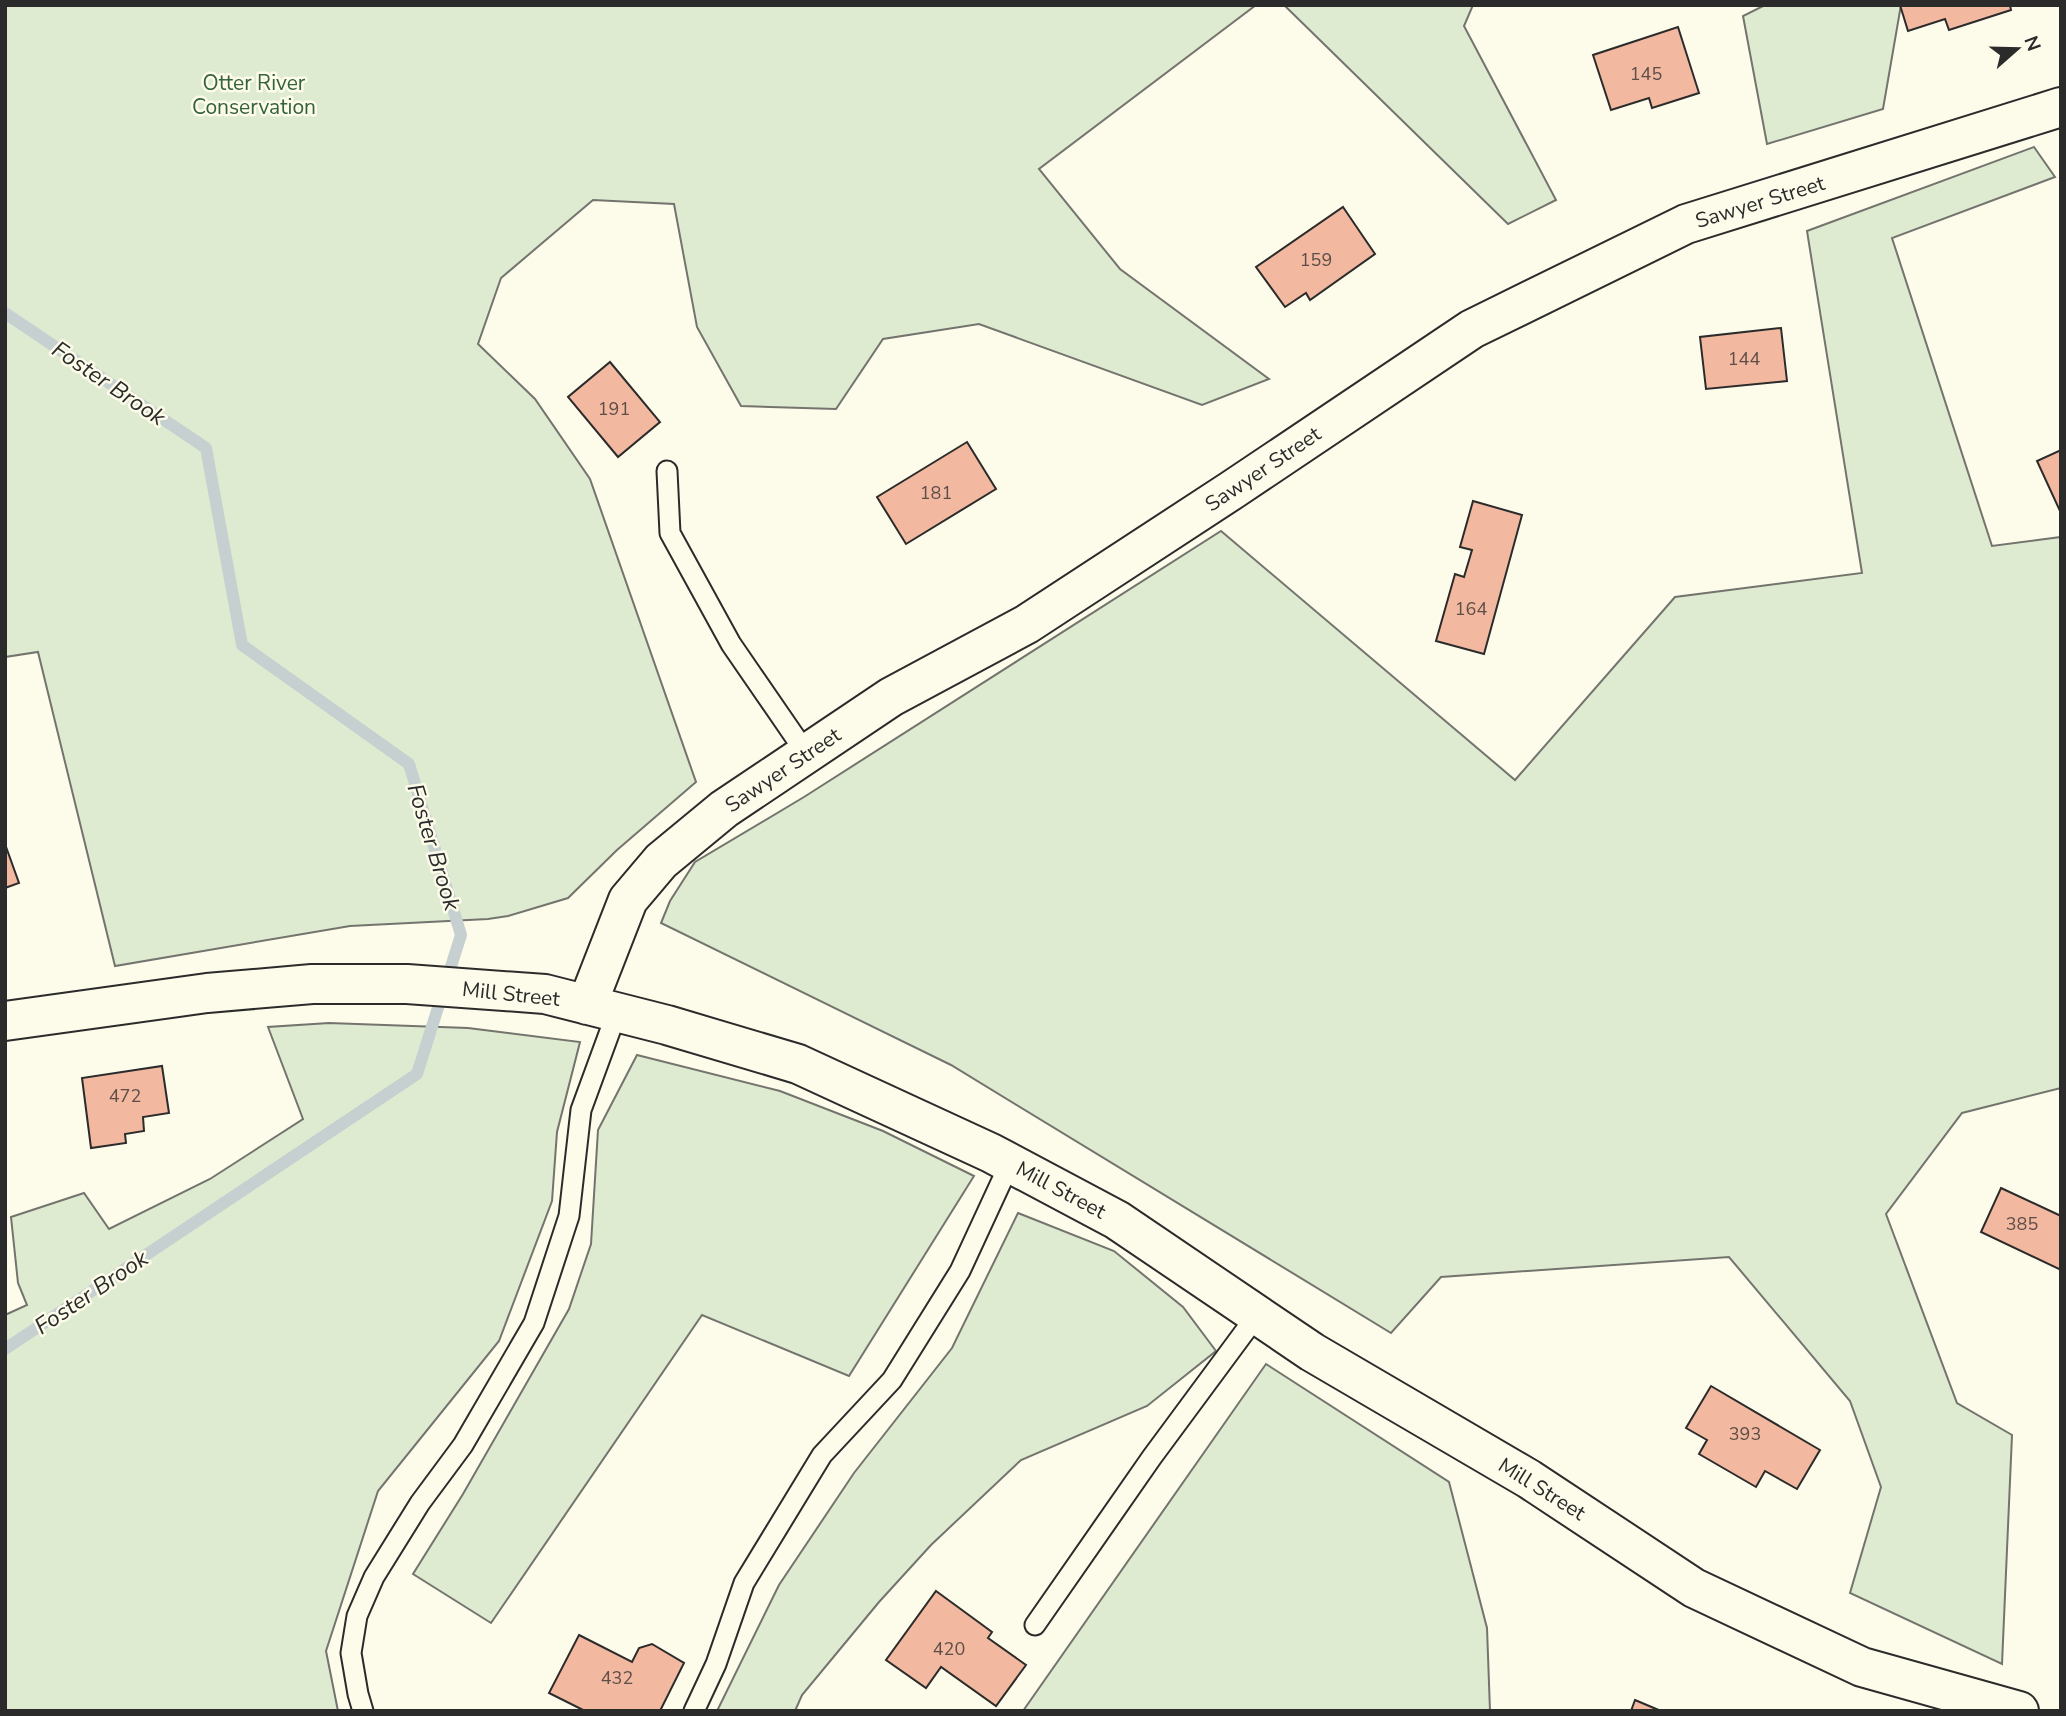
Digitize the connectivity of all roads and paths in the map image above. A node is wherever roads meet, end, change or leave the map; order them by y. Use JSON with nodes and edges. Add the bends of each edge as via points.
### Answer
{"nodes":[{"id":1,"x":2061,"y":107,"type":"edge"},
{"id":2,"x":667,"y":471,"type":"dead end"},
{"id":3,"x":806,"y":753,"type":"junction"},
{"id":4,"x":602,"y":1009,"type":"junction"},
{"id":5,"x":5,"y":1021,"type":"edge"},
{"id":6,"x":1010,"y":1163,"type":"junction"},
{"id":7,"x":1257,"y":1315,"type":"junction"},
{"id":8,"x":1035,"y":1625,"type":"dead end"},
{"id":9,"x":363,"y":1711,"type":"edge"},
{"id":10,"x":694,"y":1711,"type":"edge"},
{"id":11,"x":2019,"y":1711,"type":"edge"}],
"edges":[{"from":1,"to":3,"type":"street","name":"Sawyer Street","via":[[1686,224],[1472,329],[1027,624],[891,697]]},
{"from":2,"to":3,"type":"lane","via":[[670,533],[731,644]]},
{"from":3,"to":4,"type":"street","name":"Sawyer Street","via":[[724,809],[661,861],[628,900]]},
{"from":4,"to":5,"type":"street","name":"Mill Street","via":[[545,994],[407,984],[312,984],[207,993]]},
{"from":4,"to":6,"type":"street","name":"Mill Street","via":[[798,1064]]},
{"from":4,"to":9,"type":"lane","via":[[581,1110],[569,1216],[534,1323],[463,1445],[374,1577],[357,1616],[351,1653]]},
{"from":6,"to":7,"type":"street","name":"Mill Street","via":[[1117,1220]]},
{"from":6,"to":10,"type":"lane","via":[[960,1271],[905,1358],[891,1380],[822,1455],[744,1583]]},
{"from":7,"to":8,"type":"lane"},
{"from":7,"to":11,"type":"street","name":"Mill Street","via":[[1529,1479],[1694,1588],[1862,1667]]}]}
